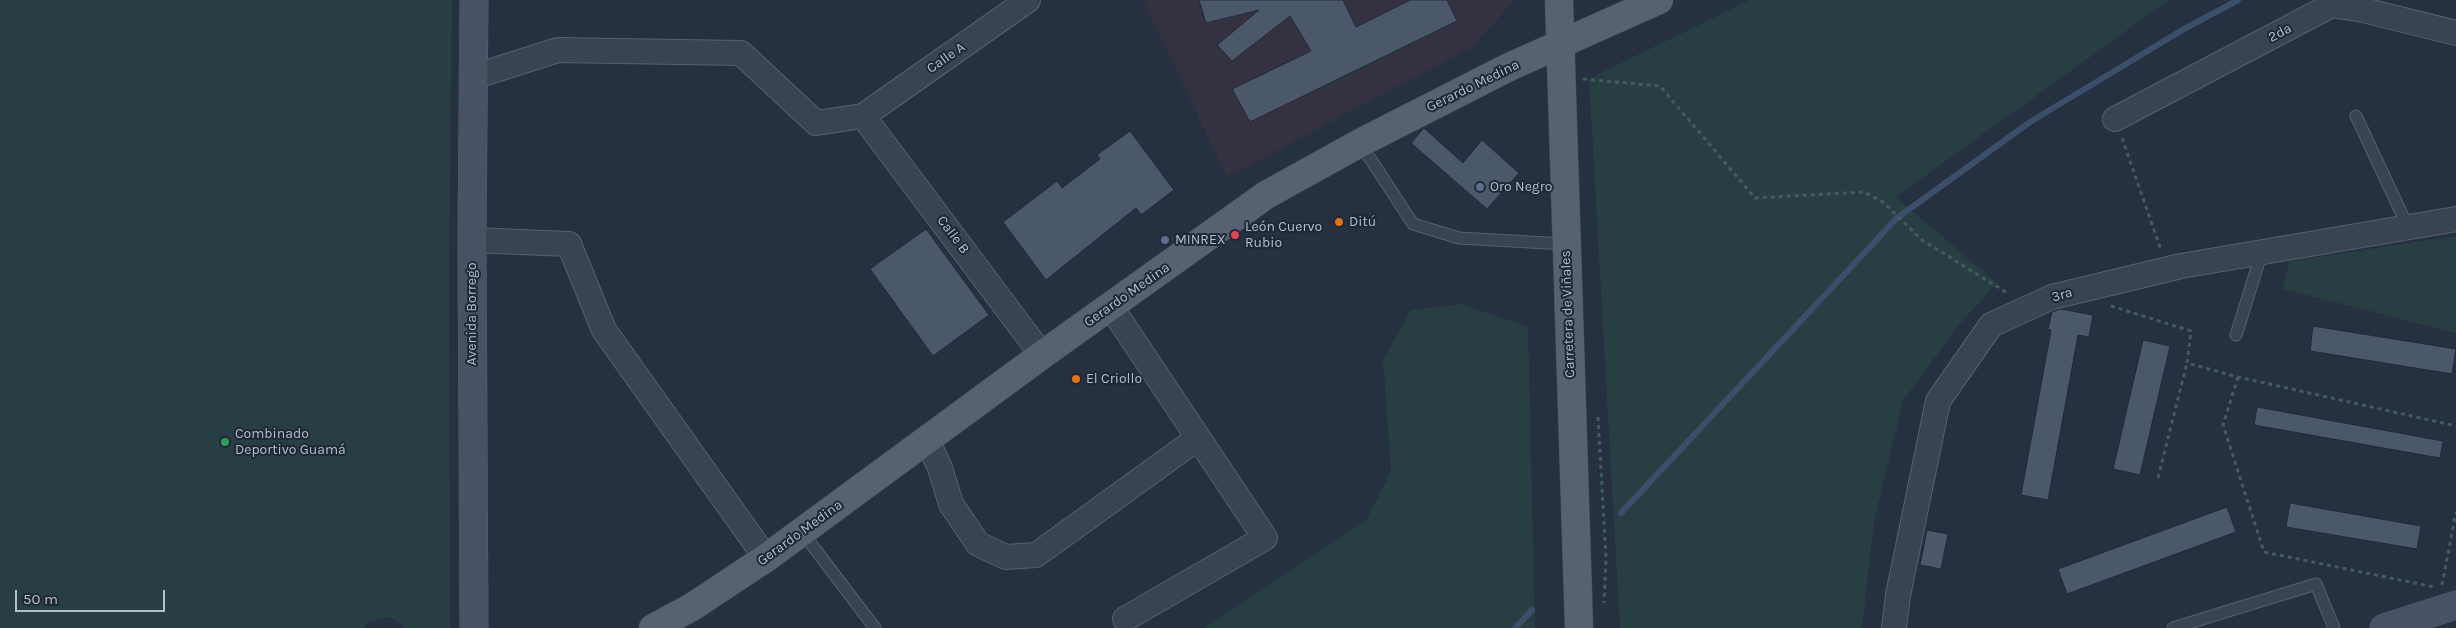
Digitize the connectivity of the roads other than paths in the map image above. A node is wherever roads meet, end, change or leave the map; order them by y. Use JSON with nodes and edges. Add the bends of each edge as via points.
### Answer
{"nodes":[{"id":1,"x":474,"y":0,"type":"edge"},
{"id":2,"x":1028,"y":0,"type":"edge"},
{"id":3,"x":1559,"y":0,"type":"edge"},
{"id":4,"x":1616,"y":0,"type":"edge"},
{"id":5,"x":1653,"y":3,"type":"edge"},
{"id":6,"x":2456,"y":32,"type":"edge"},
{"id":7,"x":1561,"y":45,"type":"junction"},
{"id":8,"x":473,"y":77,"type":"junction"},
{"id":9,"x":863,"y":116,"type":"junction"},
{"id":10,"x":2356,"y":116,"type":"dead end"},
{"id":11,"x":2115,"y":119,"type":"road end"},
{"id":12,"x":1360,"y":143,"type":"junction"},
{"id":13,"x":2456,"y":219,"type":"edge"},
{"id":14,"x":2408,"y":227,"type":"junction"},
{"id":15,"x":472,"y":240,"type":"junction"},
{"id":16,"x":1565,"y":244,"type":"junction"},
{"id":17,"x":2262,"y":252,"type":"junction"},
{"id":18,"x":1110,"y":307,"type":"junction"},
{"id":19,"x":2236,"y":335,"type":"dead end"},
{"id":20,"x":1042,"y":355,"type":"junction"},
{"id":21,"x":1198,"y":438,"type":"junction"},
{"id":22,"x":927,"y":440,"type":"junction"},
{"id":23,"x":802,"y":532,"type":"junction"},
{"id":24,"x":766,"y":558,"type":"junction"},
{"id":25,"x":2456,"y":605,"type":"edge"},
{"id":26,"x":1125,"y":619,"type":"dead end"},
{"id":27,"x":2389,"y":627,"type":"edge"},
{"id":28,"x":474,"y":628,"type":"edge"},
{"id":29,"x":653,"y":628,"type":"edge"},
{"id":30,"x":875,"y":628,"type":"edge"},
{"id":31,"x":1579,"y":628,"type":"edge"},
{"id":32,"x":1894,"y":628,"type":"edge"},
{"id":33,"x":2173,"y":628,"type":"edge"},
{"id":34,"x":2334,"y":628,"type":"edge"}],
"edges":[{"from":1,"to":8,"type":"main road","name":"Avenida Borrego"},
{"from":2,"to":9,"type":"street","name":"Calle A"},
{"from":3,"to":7,"type":"main road","name":"Carretera de Viñales"},
{"from":4,"to":5,"type":"main road"},
{"from":5,"to":7,"type":"main road","name":"Gerardo Medina"},
{"from":6,"to":11,"type":"street","name":"2da","via":[[2332,5]]},
{"from":7,"to":12,"type":"main road","name":"Gerardo Medina","via":[[1509,67]]},
{"from":7,"to":16,"type":"main road","name":"Carretera de Viñales"},
{"from":8,"to":9,"type":"street","via":[[558,50],[741,54],[816,123]]},
{"from":8,"to":15,"type":"main road","name":"Avenida Borrego"},
{"from":9,"to":20,"type":"street","name":"Calle B"},
{"from":10,"to":14,"type":"lane"},
{"from":12,"to":16,"type":"lane","via":[[1413,224],[1459,238]]},
{"from":12,"to":18,"type":"main road","name":"Gerardo Medina","via":[[1266,195]]},
{"from":13,"to":14,"type":"street","name":"3ra"},
{"from":14,"to":17,"type":"street","name":"3ra"},
{"from":15,"to":24,"type":"street","via":[[569,244],[604,330]]},
{"from":15,"to":28,"type":"main road","name":"Avenida Borrego"},
{"from":16,"to":31,"type":"main road","name":"Carretera de Viñales"},
{"from":17,"to":19,"type":"lane"},
{"from":17,"to":32,"type":"street","name":"3ra","via":[[2168,269],[2052,297],[1991,325],[1938,401]]},
{"from":18,"to":20,"type":"main road","name":"Gerardo Medina"},
{"from":18,"to":21,"type":"street"},
{"from":20,"to":22,"type":"main road","name":"Gerardo Medina"},
{"from":21,"to":22,"type":"street","via":[[1036,555],[1006,557],[978,544],[951,504]]},
{"from":21,"to":26,"type":"street","via":[[1265,538]]},
{"from":22,"to":23,"type":"main road","name":"Gerardo Medina"},
{"from":23,"to":24,"type":"main road","name":"Gerardo Medina"},
{"from":23,"to":30,"type":"lane"},
{"from":24,"to":29,"type":"main road","name":"Gerardo Medina","via":[[692,607]]},
{"from":25,"to":27,"type":"main road"},
{"from":33,"to":34,"type":"lane","via":[[2316,584]]}]}
